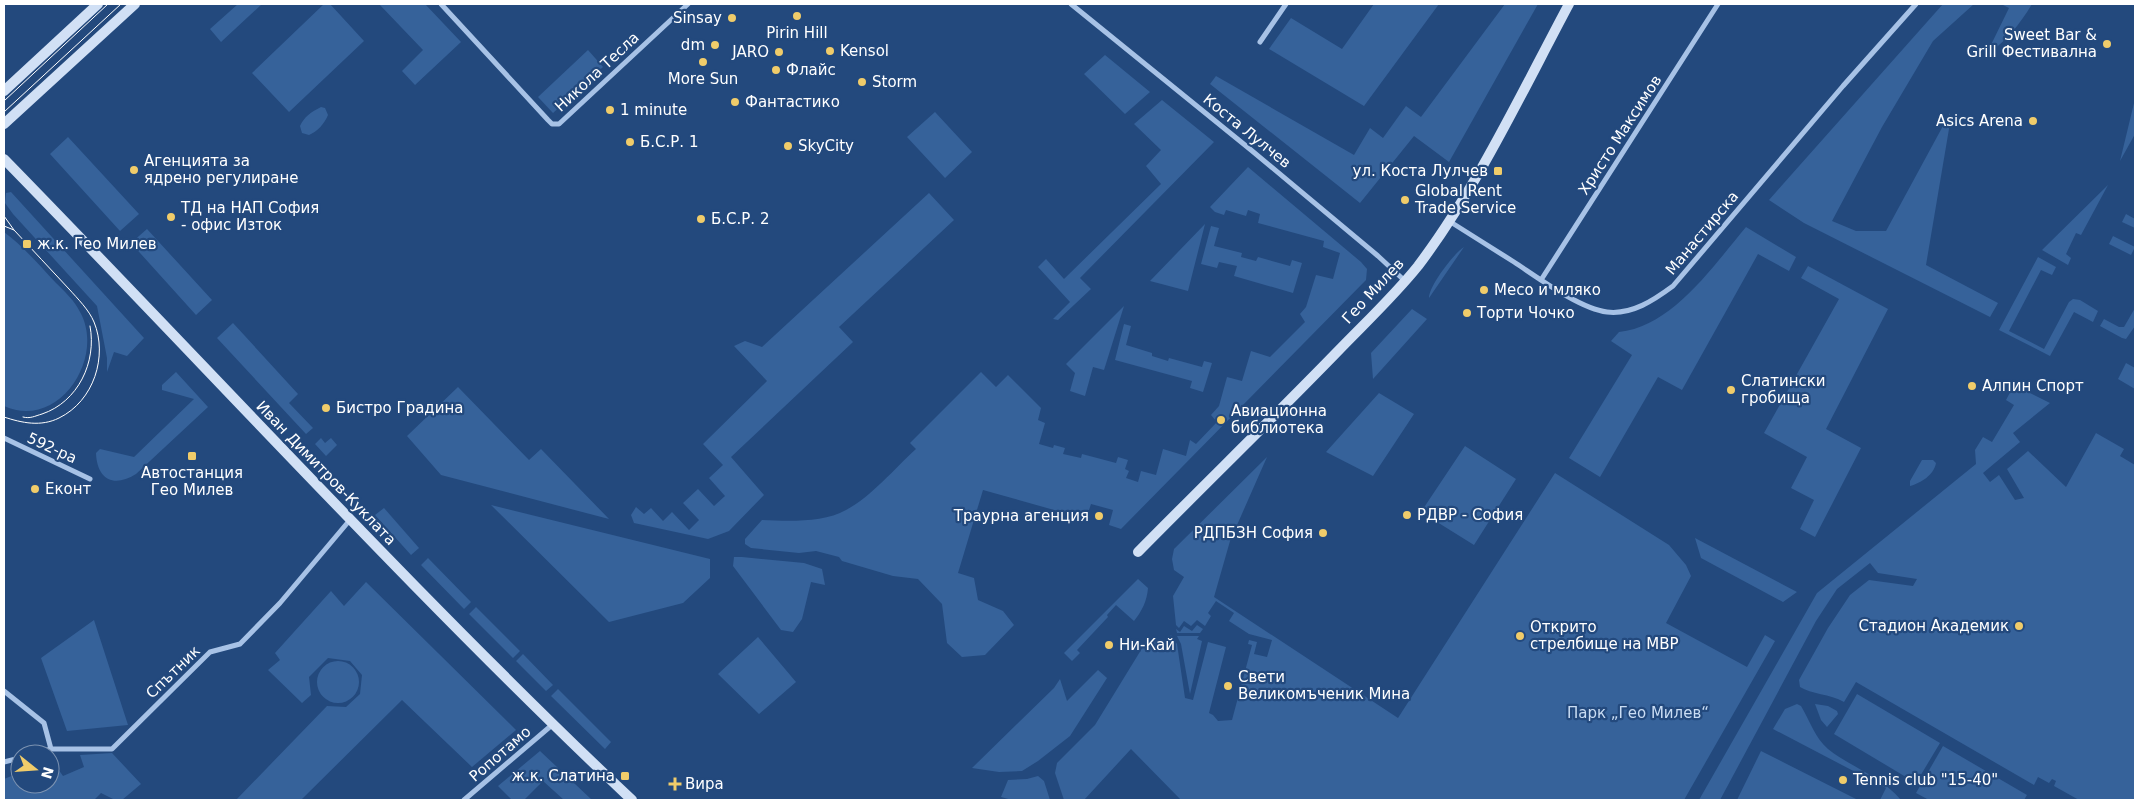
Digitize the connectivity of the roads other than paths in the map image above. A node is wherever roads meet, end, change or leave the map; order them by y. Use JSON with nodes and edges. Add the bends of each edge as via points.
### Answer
{"nodes":[{"id":1,"x":98,"y":4,"type":"edge"},
{"id":2,"x":136,"y":4,"type":"edge"},
{"id":3,"x":441,"y":4,"type":"edge"},
{"id":4,"x":688,"y":4,"type":"edge"},
{"id":5,"x":1071,"y":4,"type":"edge"},
{"id":6,"x":1286,"y":4,"type":"edge"},
{"id":7,"x":1569,"y":4,"type":"edge"},
{"id":8,"x":1718,"y":4,"type":"edge"},
{"id":9,"x":1916,"y":4,"type":"edge"},
{"id":10,"x":1260,"y":42,"type":"dead end"},
{"id":11,"x":4,"y":91,"type":"edge"},
{"id":12,"x":4,"y":124,"type":"edge"},
{"id":13,"x":4,"y":160,"type":"edge"},
{"id":14,"x":1449,"y":221,"type":"junction"},
{"id":15,"x":1541,"y":280,"type":"junction"},
{"id":16,"x":1405,"y":281,"type":"junction"},
{"id":17,"x":4,"y":438,"type":"edge"},
{"id":18,"x":90,"y":479,"type":"dead end"},
{"id":19,"x":350,"y":521,"type":"junction"},
{"id":20,"x":1138,"y":552,"type":"dead end"},
{"id":21,"x":4,"y":691,"type":"edge"},
{"id":22,"x":552,"y":725,"type":"junction"},
{"id":23,"x":50,"y":744,"type":"edge"},
{"id":24,"x":60,"y":749,"type":"edge"},
{"id":25,"x":464,"y":800,"type":"edge"},
{"id":26,"x":632,"y":800,"type":"edge"}],
"edges":[{"from":1,"to":11,"type":"street"},
{"from":2,"to":12,"type":"street"},
{"from":3,"to":4,"type":"street","name":"Никола Тесла","via":[[548,120],[559,124]]},
{"from":5,"to":16,"type":"street","name":"Коста Лулчев"},
{"from":6,"to":10,"type":"street"},
{"from":7,"to":14,"type":"street","name":"Гео Милев"},
{"from":8,"to":15,"type":"street","name":"Христо Максимов"},
{"from":9,"to":15,"type":"street","name":"Манастирска","via":[[1673,286],[1646,304],[1608,312],[1578,302]]},
{"from":13,"to":19,"type":"street","name":"Иван Димитров-Куклата"},
{"from":14,"to":15,"type":"street","name":"Манастирска"},
{"from":14,"to":16,"type":"street","name":"Гео Милев"},
{"from":16,"to":20,"type":"street","name":"Гео Милев"},
{"from":17,"to":18,"type":"street","name":"592-ра"},
{"from":19,"to":22,"type":"street","name":"Иван Димитров-Куклата"},
{"from":19,"to":24,"type":"street","name":"Спътник","via":[[280,604],[240,644],[210,652],[112,749]]},
{"from":21,"to":23,"type":"street","via":[[44,723]]},
{"from":22,"to":25,"type":"street","name":"Ропотамо"},
{"from":22,"to":26,"type":"street","name":"Иван Димитров-Куклата"}]}
